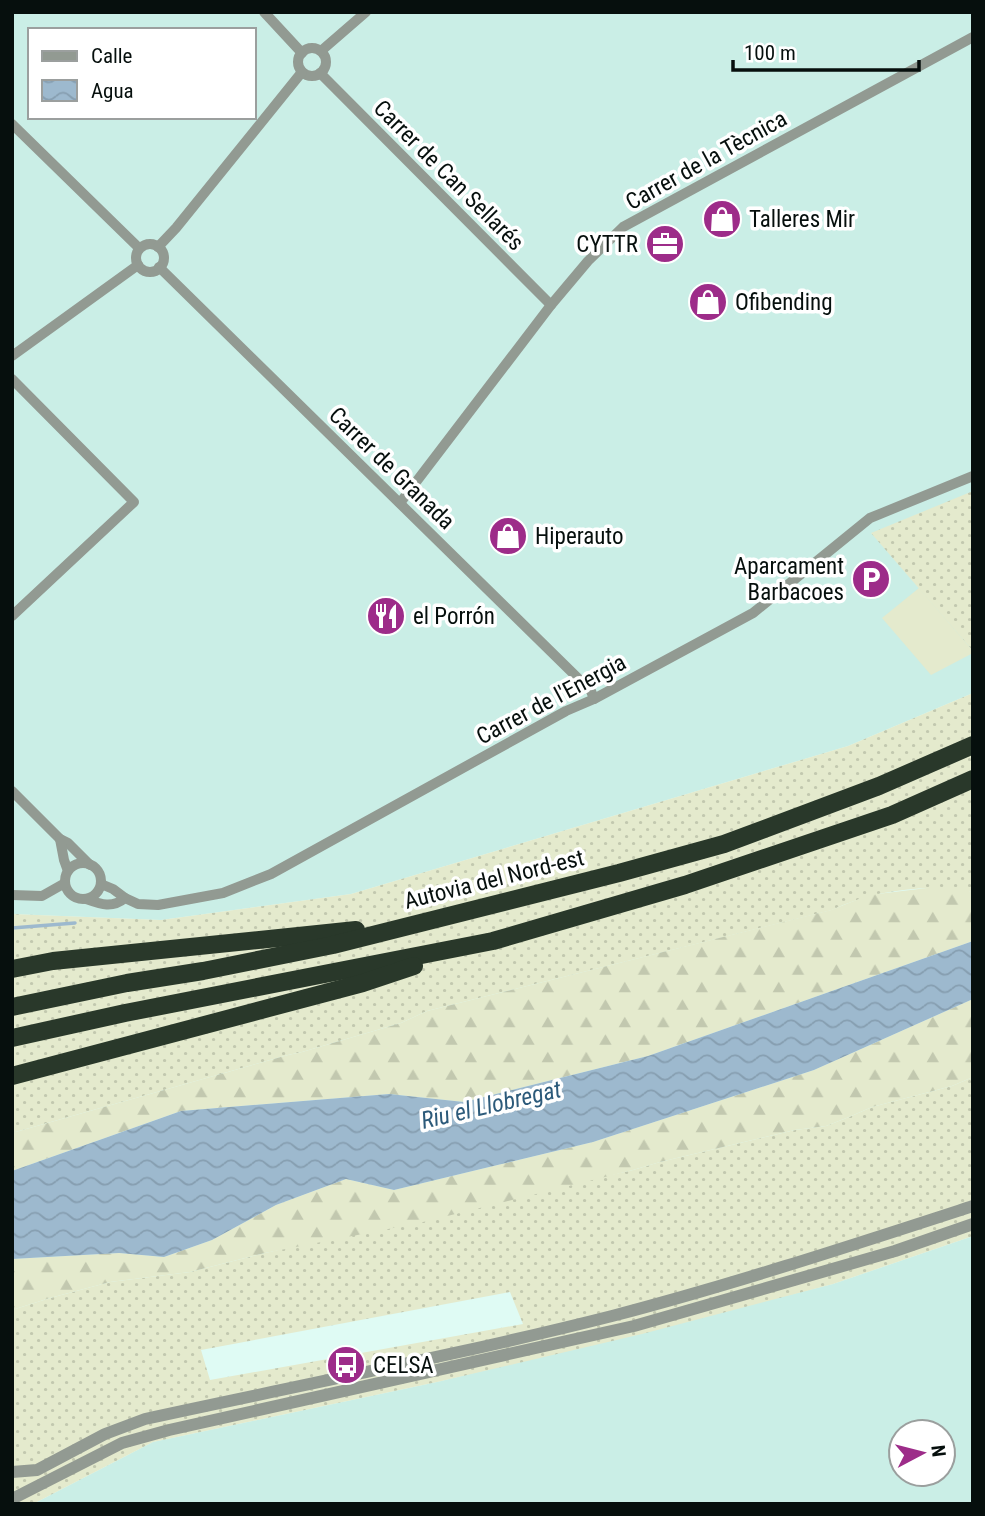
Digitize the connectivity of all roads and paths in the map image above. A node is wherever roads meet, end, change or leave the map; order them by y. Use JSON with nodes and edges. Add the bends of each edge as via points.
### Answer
{"nodes":[{"id":1,"x":264,"y":12,"type":"edge"},
{"id":2,"x":366,"y":12,"type":"edge"},
{"id":3,"x":973,"y":37,"type":"edge"},
{"id":4,"x":321,"y":51,"type":"junction"},
{"id":5,"x":302,"y":53,"type":"junction"},
{"id":6,"x":302,"y":72,"type":"junction"},
{"id":7,"x":320,"y":73,"type":"junction"},
{"id":8,"x":12,"y":124,"type":"edge"},
{"id":9,"x":158,"y":247,"type":"junction"},
{"id":10,"x":139,"y":248,"type":"junction"},
{"id":11,"x":138,"y":265,"type":"junction"},
{"id":12,"x":159,"y":267,"type":"junction"},
{"id":13,"x":551,"y":305,"type":"junction"},
{"id":14,"x":12,"y":356,"type":"edge"},
{"id":15,"x":12,"y":379,"type":"edge"},
{"id":16,"x":973,"y":476,"type":"edge"},
{"id":17,"x":401,"y":503,"type":"junction"},
{"id":18,"x":12,"y":616,"type":"edge"},
{"id":19,"x":594,"y":699,"type":"junction"},
{"id":20,"x":973,"y":745,"type":"edge"},
{"id":21,"x":973,"y":779,"type":"edge"},
{"id":22,"x":12,"y":791,"type":"edge"},
{"id":23,"x":60,"y":839,"type":"junction"},
{"id":24,"x":90,"y":865,"type":"junction"},
{"id":25,"x":68,"y":871,"type":"junction"},
{"id":26,"x":65,"y":883,"type":"junction"},
{"id":27,"x":101,"y":884,"type":"junction"},
{"id":28,"x":12,"y":895,"type":"edge"},
{"id":29,"x":125,"y":898,"type":"junction"},
{"id":30,"x":86,"y":899,"type":"junction"},
{"id":31,"x":411,"y":925,"type":"junction"},
{"id":32,"x":493,"y":941,"type":"junction"},
{"id":33,"x":12,"y":969,"type":"edge"},
{"id":34,"x":12,"y":1007,"type":"edge"},
{"id":35,"x":12,"y":1038,"type":"edge"},
{"id":36,"x":12,"y":1076,"type":"edge"},
{"id":37,"x":973,"y":1206,"type":"edge"},
{"id":38,"x":973,"y":1224,"type":"edge"},
{"id":39,"x":12,"y":1472,"type":"edge"},
{"id":40,"x":12,"y":1499,"type":"edge"}],
"edges":[{"from":1,"to":5,"type":"street"},
{"from":2,"to":4,"type":"street"},
{"from":3,"to":13,"type":"street","name":"Carrer de la Tècnica","via":[[623,227]]},
{"from":4,"to":5,"type":"street","via":[[312,48]]},
{"from":4,"to":7,"type":"street","via":[[326,63]]},
{"from":5,"to":6,"type":"street","via":[[298,62]]},
{"from":6,"to":7,"type":"street"},
{"from":6,"to":9,"type":"street"},
{"from":7,"to":13,"type":"street","name":"Carrer de Can Sellarés"},
{"from":8,"to":10,"type":"street"},
{"from":9,"to":10,"type":"street","via":[[148,244]]},
{"from":9,"to":12,"type":"street","via":[[163,257]]},
{"from":10,"to":11,"type":"street"},
{"from":11,"to":12,"type":"street","via":[[147,271]]},
{"from":11,"to":14,"type":"street"},
{"from":12,"to":17,"type":"street","name":"Carrer de Granada"},
{"from":13,"to":17,"type":"street","name":"Carrer de la Tècnica"},
{"from":15,"to":18,"type":"street","via":[[134,502]]},
{"from":16,"to":19,"type":"street","name":"Carrer de l'Energia","via":[[870,518],[753,613]]},
{"from":17,"to":19,"type":"street","name":"Carrer de Granada"},
{"from":19,"to":29,"type":"street","name":"Carrer de l'Energia","via":[[271,874],[223,893],[158,905]]},
{"from":20,"to":31,"type":"highway","name":"Autovia del Nord-est","via":[[724,844]]},
{"from":21,"to":32,"type":"highway","via":[[866,824],[685,885]]},
{"from":22,"to":23,"type":"street","name":"Carrer de l'Energia"},
{"from":23,"to":24,"type":"street","name":"Carrer de l'Energia"},
{"from":23,"to":25,"type":"street"},
{"from":24,"to":25,"type":"street","via":[[78,864]]},
{"from":24,"to":27,"type":"street","name":"Carrer de l'Energia","via":[[99,873]]},
{"from":25,"to":26,"type":"street"},
{"from":26,"to":28,"type":"street","via":[[42,897]]},
{"from":26,"to":30,"type":"street","via":[[70,894]]},
{"from":27,"to":29,"type":"street","name":"Carrer de l'Energia"},
{"from":27,"to":30,"type":"street","via":[[96,894]]},
{"from":29,"to":30,"type":"street","name":"Carrer de l'Energia","via":[[106,906]]},
{"from":31,"to":33,"type":"highway"},
{"from":31,"to":34,"type":"highway","name":"Autovia del Nord-est","via":[[333,945]]},
{"from":32,"to":35,"type":"highway"},
{"from":32,"to":36,"type":"highway","via":[[363,983]]},
{"from":37,"to":39,"type":"street","via":[[763,1274],[613,1315],[145,1419],[105,1434],[37,1470]]},
{"from":38,"to":40,"type":"street","via":[[634,1326],[121,1443]]}]}
